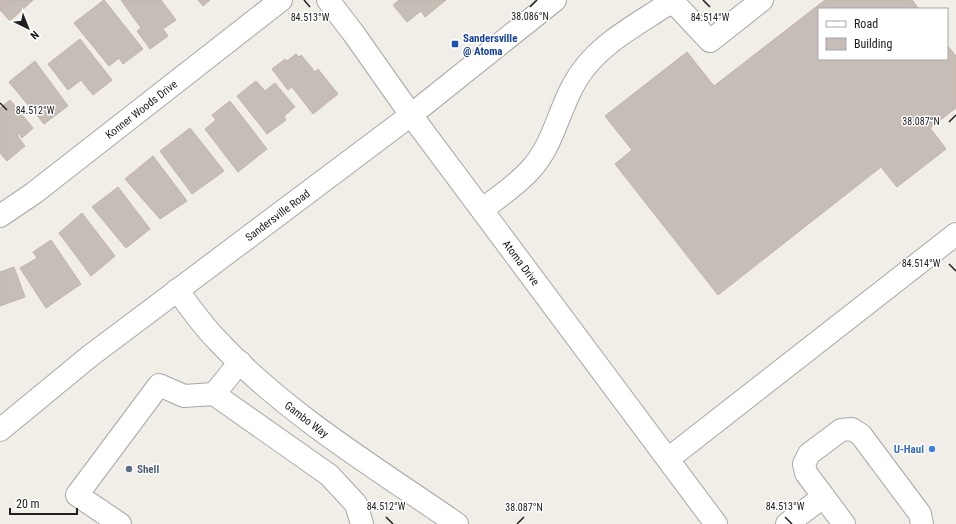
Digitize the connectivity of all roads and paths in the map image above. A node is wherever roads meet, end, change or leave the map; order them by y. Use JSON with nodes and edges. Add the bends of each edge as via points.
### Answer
{"nodes":[{"id":1,"x":280,"y":0,"type":"edge"},
{"id":2,"x":328,"y":0,"type":"edge"},
{"id":3,"x":555,"y":0,"type":"edge"},
{"id":4,"x":762,"y":0,"type":"edge"},
{"id":5,"x":410,"y":115,"type":"junction"},
{"id":6,"x":482,"y":210,"type":"junction"},
{"id":7,"x":0,"y":216,"type":"edge"},
{"id":8,"x":956,"y":234,"type":"edge"},
{"id":9,"x":177,"y":290,"type":"junction"},
{"id":10,"x":240,"y":362,"type":"junction"},
{"id":11,"x":214,"y":394,"type":"junction"},
{"id":12,"x":0,"y":430,"type":"edge"},
{"id":13,"x":668,"y":460,"type":"junction"},
{"id":14,"x":823,"y":497,"type":"junction"},
{"id":15,"x":120,"y":524,"type":"edge"},
{"id":16,"x":362,"y":524,"type":"edge"},
{"id":17,"x":457,"y":524,"type":"edge"},
{"id":18,"x":716,"y":524,"type":"edge"},
{"id":19,"x":787,"y":524,"type":"edge"},
{"id":20,"x":844,"y":524,"type":"edge"},
{"id":21,"x":922,"y":524,"type":"edge"}],
"edges":[{"from":1,"to":7,"type":"street","name":"Konner Woods Drive","via":[[34,193]]},
{"from":2,"to":5,"type":"street","name":"Atoma Drive"},
{"from":3,"to":5,"type":"street","name":"Sandersville Road"},
{"from":4,"to":6,"type":"street","via":[[710,41],[678,8],[669,3],[607,45],[583,69],[570,89],[544,149],[531,169]]},
{"from":5,"to":6,"type":"street","name":"Atoma Drive"},
{"from":5,"to":9,"type":"street","name":"Sandersville Road"},
{"from":6,"to":13,"type":"street","name":"Atoma Drive"},
{"from":8,"to":13,"type":"street"},
{"from":9,"to":10,"type":"street","name":"Gambo Way","via":[[216,340]]},
{"from":9,"to":12,"type":"street","name":"Sandersville Road","via":[[90,356]]},
{"from":10,"to":11,"type":"street"},
{"from":10,"to":17,"type":"street","name":"Gambo Way","via":[[261,383],[325,432]]},
{"from":11,"to":15,"type":"street","via":[[184,396],[159,385],[78,495]]},
{"from":11,"to":16,"type":"street","via":[[329,475],[356,504]]},
{"from":13,"to":18,"type":"street","name":"Atoma Drive"},
{"from":14,"to":19,"type":"street"},
{"from":14,"to":20,"type":"street"},
{"from":14,"to":21,"type":"street","via":[[806,473],[804,464],[809,454],[841,430],[852,429],[861,435],[920,514]]}]}
